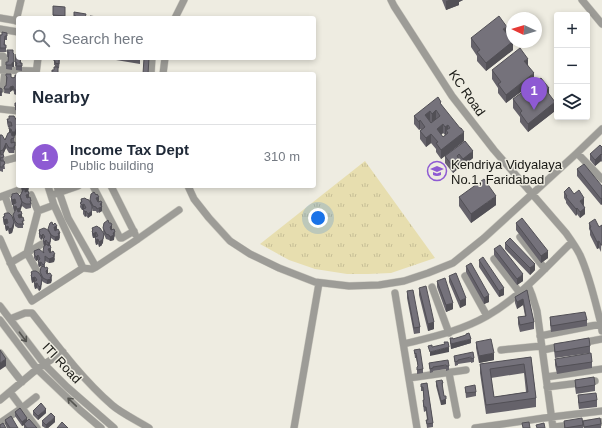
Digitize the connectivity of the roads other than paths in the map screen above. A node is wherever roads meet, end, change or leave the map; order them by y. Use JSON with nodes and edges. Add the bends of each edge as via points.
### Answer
{"nodes":[{"id":1,"x":21,"y":0,"type":"edge"},
{"id":2,"x":184,"y":0,"type":"edge"},
{"id":3,"x":391,"y":0,"type":"edge"},
{"id":4,"x":582,"y":0,"type":"edge"},
{"id":5,"x":18,"y":16,"type":"edge"},
{"id":6,"x":176,"y":16,"type":"edge"},
{"id":7,"x":0,"y":18,"type":"edge"},
{"id":8,"x":16,"y":21,"type":"edge"},
{"id":9,"x":602,"y":24,"type":"edge"},
{"id":10,"x":0,"y":28,"type":"edge"},
{"id":11,"x":16,"y":32,"type":"edge"},
{"id":12,"x":0,"y":56,"type":"edge"},
{"id":13,"x":38,"y":60,"type":"edge"},
{"id":14,"x":41,"y":60,"type":"edge"},
{"id":15,"x":152,"y":60,"type":"edge"},
{"id":16,"x":165,"y":60,"type":"edge"},
{"id":17,"x":2,"y":70,"type":"edge"},
{"id":18,"x":26,"y":72,"type":"edge"},
{"id":19,"x":38,"y":72,"type":"edge"},
{"id":20,"x":38,"y":72,"type":"edge"},
{"id":21,"x":151,"y":72,"type":"edge"},
{"id":22,"x":163,"y":72,"type":"edge"},
{"id":23,"x":0,"y":90,"type":"edge"},
{"id":24,"x":0,"y":109,"type":"edge"},
{"id":25,"x":16,"y":111,"type":"edge"},
{"id":26,"x":602,"y":129,"type":"edge"},
{"id":27,"x":15,"y":137,"type":"edge"},
{"id":28,"x":16,"y":142,"type":"edge"},
{"id":29,"x":577,"y":153,"type":"junction"},
{"id":30,"x":16,"y":158,"type":"edge"},
{"id":31,"x":7,"y":160,"type":"dead end"},
{"id":32,"x":602,"y":179,"type":"edge"},
{"id":33,"x":49,"y":188,"type":"edge"},
{"id":34,"x":93,"y":188,"type":"edge"},
{"id":35,"x":112,"y":188,"type":"edge"},
{"id":36,"x":189,"y":188,"type":"edge"},
{"id":37,"x":58,"y":189,"type":"edge"},
{"id":38,"x":19,"y":190,"type":"dead end"},
{"id":39,"x":532,"y":194,"type":"junction"},
{"id":40,"x":31,"y":195,"type":"dead end"},
{"id":41,"x":51,"y":195,"type":"junction"},
{"id":42,"x":2,"y":196,"type":"edge"},
{"id":43,"x":54,"y":205,"type":"junction"},
{"id":44,"x":179,"y":210,"type":"dead end"},
{"id":45,"x":38,"y":211,"type":"junction"},
{"id":46,"x":12,"y":216,"type":"edge"},
{"id":47,"x":134,"y":231,"type":"junction"},
{"id":48,"x":520,"y":237,"type":"dead end"},
{"id":49,"x":0,"y":239,"type":"edge"},
{"id":50,"x":138,"y":239,"type":"junction"},
{"id":51,"x":572,"y":242,"type":"junction"},
{"id":52,"x":42,"y":244,"type":"edge"},
{"id":53,"x":27,"y":253,"type":"junction"},
{"id":54,"x":494,"y":259,"type":"dead end"},
{"id":55,"x":10,"y":263,"type":"junction"},
{"id":56,"x":96,"y":267,"type":"junction"},
{"id":57,"x":83,"y":268,"type":"junction"},
{"id":58,"x":545,"y":269,"type":"junction"},
{"id":59,"x":37,"y":271,"type":"edge"},
{"id":60,"x":465,"y":276,"type":"dead end"},
{"id":61,"x":319,"y":283,"type":"junction"},
{"id":62,"x":528,"y":285,"type":"junction"},
{"id":63,"x":432,"y":287,"type":"dead end"},
{"id":64,"x":520,"y":292,"type":"junction"},
{"id":65,"x":395,"y":293,"type":"dead end"},
{"id":66,"x":0,"y":306,"type":"edge"},
{"id":67,"x":487,"y":316,"type":"junction"},
{"id":68,"x":0,"y":320,"type":"edge"},
{"id":69,"x":10,"y":320,"type":"junction"},
{"id":70,"x":602,"y":328,"type":"edge"},
{"id":71,"x":449,"y":333,"type":"junction"},
{"id":72,"x":540,"y":336,"type":"junction"},
{"id":73,"x":602,"y":339,"type":"edge"},
{"id":74,"x":404,"y":344,"type":"junction"},
{"id":75,"x":542,"y":348,"type":"junction"},
{"id":76,"x":501,"y":350,"type":"dead end"},
{"id":77,"x":62,"y":352,"type":"junction"},
{"id":78,"x":0,"y":353,"type":"edge"},
{"id":79,"x":45,"y":364,"type":"junction"},
{"id":80,"x":37,"y":369,"type":"junction"},
{"id":81,"x":602,"y":369,"type":"edge"},
{"id":82,"x":466,"y":370,"type":"dead end"},
{"id":83,"x":449,"y":373,"type":"junction"},
{"id":84,"x":546,"y":377,"type":"junction"},
{"id":85,"x":409,"y":378,"type":"junction"},
{"id":86,"x":595,"y":381,"type":"edge"},
{"id":87,"x":22,"y":382,"type":"junction"},
{"id":88,"x":547,"y":387,"type":"junction"},
{"id":89,"x":10,"y":392,"type":"junction"},
{"id":90,"x":36,"y":397,"type":"dead end"},
{"id":91,"x":0,"y":400,"type":"edge"},
{"id":92,"x":22,"y":408,"type":"junction"},
{"id":93,"x":602,"y":411,"type":"edge"},
{"id":94,"x":457,"y":415,"type":"dead end"},
{"id":95,"x":551,"y":417,"type":"junction"},
{"id":96,"x":601,"y":422,"type":"edge"},
{"id":97,"x":0,"y":423,"type":"edge"},
{"id":98,"x":520,"y":425,"type":"edge"},
{"id":99,"x":508,"y":426,"type":"edge"},
{"id":100,"x":483,"y":427,"type":"edge"},
{"id":101,"x":37,"y":428,"type":"edge"},
{"id":102,"x":101,"y":428,"type":"edge"},
{"id":103,"x":114,"y":428,"type":"edge"},
{"id":104,"x":149,"y":428,"type":"edge"},
{"id":105,"x":294,"y":428,"type":"edge"},
{"id":106,"x":417,"y":428,"type":"edge"},
{"id":107,"x":475,"y":428,"type":"edge"},
{"id":108,"x":553,"y":428,"type":"edge"}],
"edges":[{"from":1,"to":5,"type":"street"},
{"from":2,"to":6,"type":"street"},
{"from":3,"to":39,"type":"street","name":"KC Road","via":[[452,96]]},
{"from":4,"to":9,"type":"street"},
{"from":7,"to":8,"type":"street"},
{"from":10,"to":11,"type":"street"},
{"from":12,"to":17,"type":"street","via":[[5,58]]},
{"from":13,"to":19,"type":"street"},
{"from":14,"to":20,"type":"street"},
{"from":15,"to":21,"type":"street"},
{"from":16,"to":22,"type":"street"},
{"from":17,"to":18,"type":"street"},
{"from":17,"to":23,"type":"street"},
{"from":24,"to":25,"type":"street"},
{"from":26,"to":29,"type":"street"},
{"from":27,"to":28,"type":"street"},
{"from":29,"to":32,"type":"street"},
{"from":29,"to":39,"type":"street"},
{"from":30,"to":31,"type":"street"},
{"from":33,"to":41,"type":"street"},
{"from":34,"to":47,"type":"street","via":[[120,238]]},
{"from":35,"to":47,"type":"street"},
{"from":36,"to":61,"type":"street","via":[[194,199],[230,241],[279,268]]},
{"from":37,"to":41,"type":"street"},
{"from":37,"to":56,"type":"street","via":[[68,218]]},
{"from":38,"to":42,"type":"street"},
{"from":39,"to":51,"type":"street","name":"KC Road"},
{"from":39,"to":61,"type":"street","via":[[452,263],[428,274],[379,285]]},
{"from":40,"to":45,"type":"street"},
{"from":41,"to":43,"type":"street"},
{"from":42,"to":46,"type":"street"},
{"from":43,"to":45,"type":"street"},
{"from":43,"to":57,"type":"street"},
{"from":44,"to":50,"type":"street"},
{"from":45,"to":53,"type":"street"},
{"from":47,"to":50,"type":"street"},
{"from":48,"to":58,"type":"street"},
{"from":49,"to":55,"type":"street"},
{"from":50,"to":56,"type":"street"},
{"from":51,"to":58,"type":"street"},
{"from":51,"to":70,"type":"street","name":"KC Road","via":[[590,279]]},
{"from":52,"to":53,"type":"street"},
{"from":53,"to":55,"type":"street"},
{"from":53,"to":59,"type":"street"},
{"from":54,"to":64,"type":"street"},
{"from":55,"to":57,"type":"street","via":[[32,300]]},
{"from":56,"to":57,"type":"street"},
{"from":58,"to":62,"type":"street"},
{"from":60,"to":67,"type":"street"},
{"from":61,"to":105,"type":"street"},
{"from":62,"to":64,"type":"street"},
{"from":62,"to":72,"type":"street","via":[[537,311]]},
{"from":63,"to":71,"type":"street"},
{"from":64,"to":67,"type":"street"},
{"from":65,"to":74,"type":"street"},
{"from":66,"to":69,"type":"street","name":"ITI Road"},
{"from":67,"to":71,"type":"street"},
{"from":68,"to":80,"type":"street","name":"ITI Road"},
{"from":69,"to":77,"type":"street","via":[[24,312],[32,313]]},
{"from":69,"to":79,"type":"street","name":"ITI Road","one_way":true},
{"from":70,"to":72,"type":"street"},
{"from":71,"to":74,"type":"street"},
{"from":72,"to":75,"type":"street"},
{"from":73,"to":75,"type":"street"},
{"from":74,"to":85,"type":"street"},
{"from":75,"to":76,"type":"street"},
{"from":75,"to":84,"type":"street"},
{"from":77,"to":79,"type":"street"},
{"from":77,"to":104,"type":"street","via":[[113,406]]},
{"from":78,"to":87,"type":"street"},
{"from":79,"to":80,"type":"street"},
{"from":79,"to":103,"type":"street","name":"ITI Road","via":[[67,388]]},
{"from":80,"to":87,"type":"street"},
{"from":102,"to":80,"type":"street","name":"ITI Road","one_way":true},
{"from":81,"to":84,"type":"street"},
{"from":82,"to":83,"type":"street"},
{"from":83,"to":85,"type":"street"},
{"from":83,"to":94,"type":"street"},
{"from":84,"to":88,"type":"street"},
{"from":85,"to":106,"type":"street"},
{"from":86,"to":88,"type":"street"},
{"from":87,"to":89,"type":"street"},
{"from":88,"to":95,"type":"street"},
{"from":89,"to":91,"type":"street"},
{"from":89,"to":92,"type":"street"},
{"from":90,"to":92,"type":"street"},
{"from":92,"to":97,"type":"street"},
{"from":92,"to":101,"type":"street"},
{"from":93,"to":95,"type":"street"},
{"from":95,"to":98,"type":"street"},
{"from":95,"to":108,"type":"street"},
{"from":96,"to":108,"type":"street"},
{"from":98,"to":99,"type":"street"},
{"from":99,"to":100,"type":"street"},
{"from":100,"to":107,"type":"street"}]}
